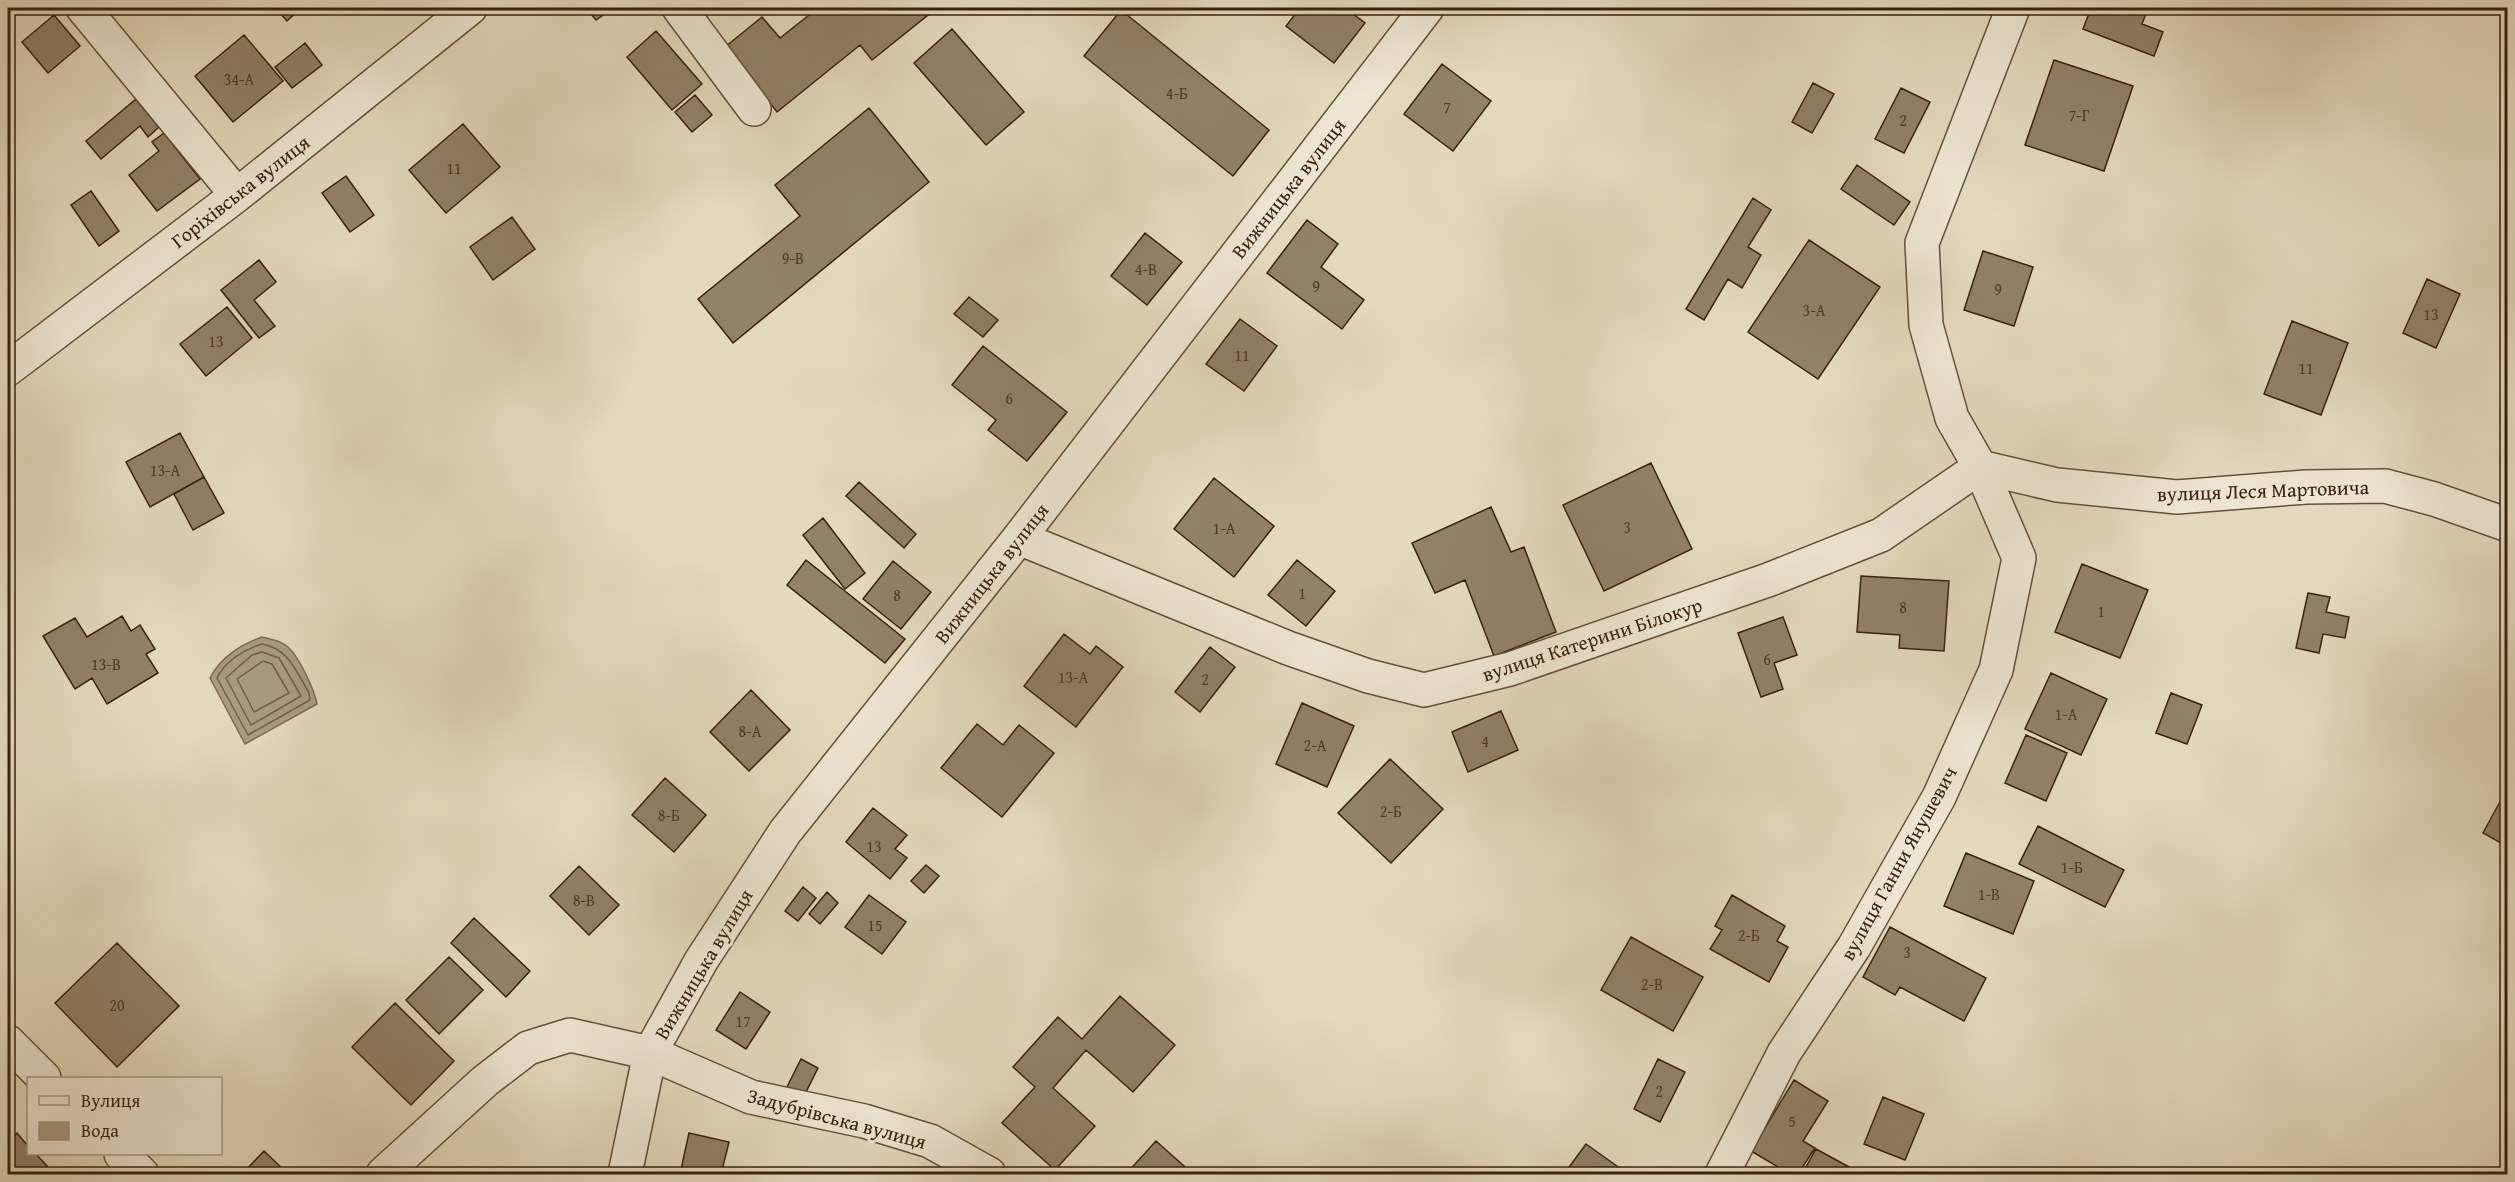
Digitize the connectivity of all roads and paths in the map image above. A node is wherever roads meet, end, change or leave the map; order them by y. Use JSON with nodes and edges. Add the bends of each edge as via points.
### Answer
{"nodes":[{"id":1,"x":83,"y":8,"type":"edge"},
{"id":2,"x":470,"y":8,"type":"edge"},
{"id":3,"x":679,"y":8,"type":"edge"},
{"id":4,"x":1427,"y":8,"type":"edge"},
{"id":5,"x":2013,"y":8,"type":"edge"},
{"id":6,"x":754,"y":109,"type":"dead end"},
{"id":7,"x":237,"y":195,"type":"junction"},
{"id":8,"x":8,"y":369,"type":"edge"},
{"id":9,"x":1980,"y":466,"type":"junction"},
{"id":10,"x":2499,"y":521,"type":"edge"},
{"id":11,"x":1019,"y":538,"type":"junction"},
{"id":12,"x":8,"y":1042,"type":"edge"},
{"id":13,"x":650,"y":1053,"type":"junction"},
{"id":14,"x":44,"y":1077,"type":"edge"},
{"id":15,"x":122,"y":1155,"type":"edge"},
{"id":16,"x":142,"y":1174,"type":"edge"},
{"id":17,"x":383,"y":1174,"type":"edge"},
{"id":18,"x":625,"y":1174,"type":"edge"},
{"id":19,"x":988,"y":1174,"type":"edge"},
{"id":20,"x":1722,"y":1174,"type":"edge"}],
"edges":[{"from":1,"to":7,"type":"street"},
{"from":2,"to":7,"type":"street","name":"Горіхівська вулиця"},
{"from":3,"to":6,"type":"street"},
{"from":4,"to":11,"type":"street","name":"Вижницька вулиця"},
{"from":5,"to":9,"type":"street","via":[[1922,243],[1926,325],[1952,418]]},
{"from":7,"to":8,"type":"street","name":"Горіхівська вулиця"},
{"from":9,"to":10,"type":"street","name":"вулиця Леся Мартовича","via":[[2057,485],[2178,497],[2306,487],[2385,486]]},
{"from":9,"to":11,"type":"street","name":"вулиця Катерини Білокур","via":[[1881,535],[1768,580],[1510,669],[1424,690],[1368,676],[1287,648]]},
{"from":9,"to":20,"type":"street","name":"вулиця Ганни Янушевич","via":[[2019,558],[1996,670],[1939,797],[1854,947],[1784,1053]]},
{"from":11,"to":13,"type":"street","name":"Вижницька вулиця","via":[[784,832],[701,962]]},
{"from":12,"to":14,"type":"street"},
{"from":13,"to":17,"type":"street","name":"Задубрівська вулиця","via":[[570,1035],[528,1048],[485,1081]]},
{"from":13,"to":18,"type":"street","name":"Вижницька вулиця"},
{"from":13,"to":19,"type":"street","name":"Задубрівська вулиця","via":[[751,1097],[864,1121],[930,1142]]},
{"from":15,"to":16,"type":"street"}]}
